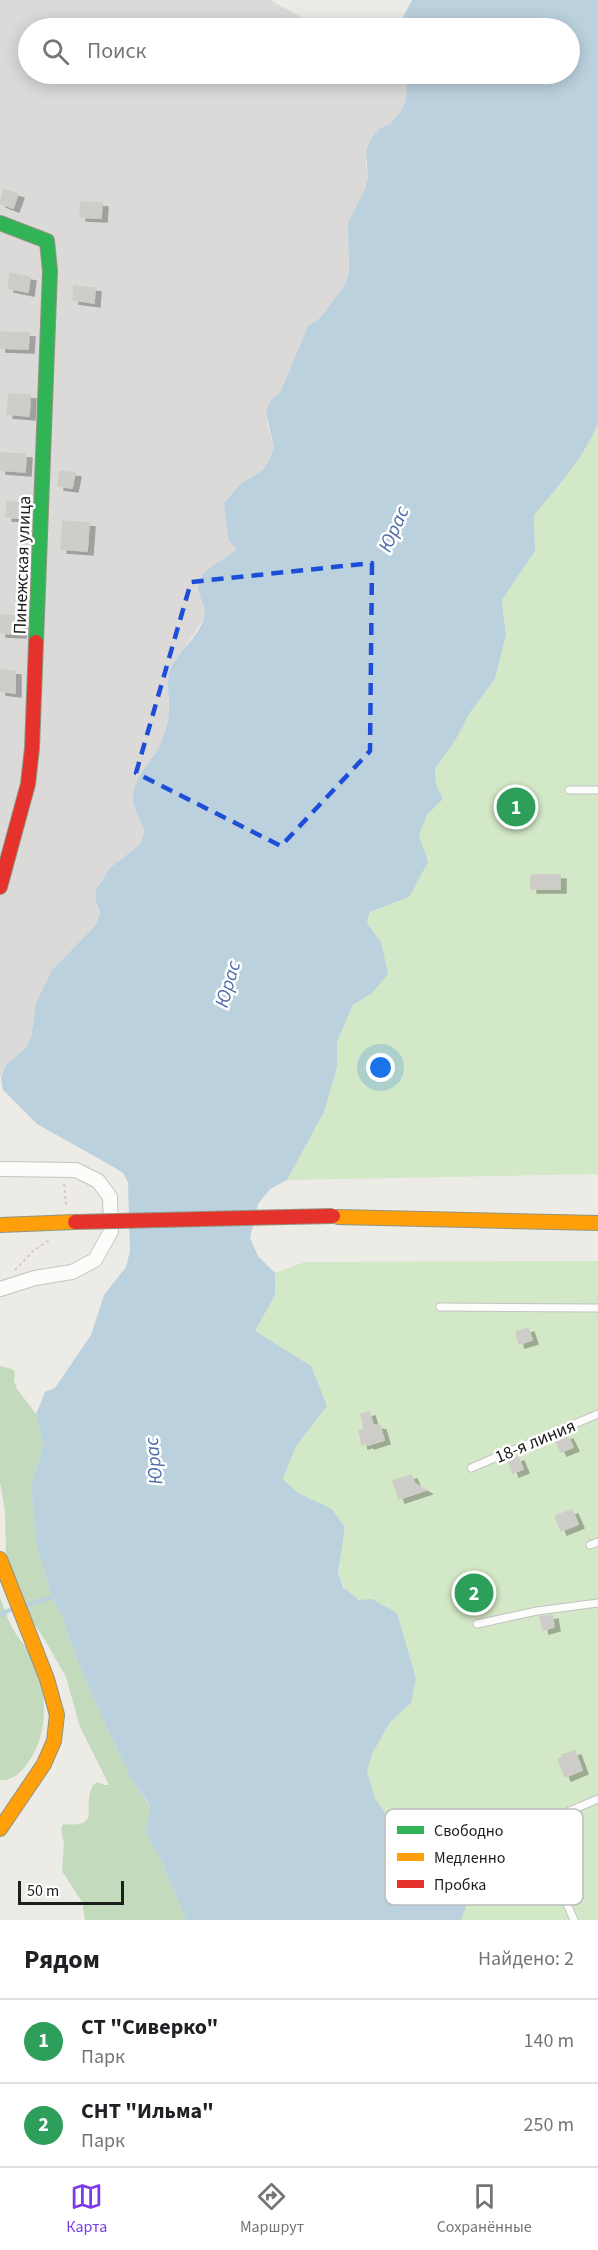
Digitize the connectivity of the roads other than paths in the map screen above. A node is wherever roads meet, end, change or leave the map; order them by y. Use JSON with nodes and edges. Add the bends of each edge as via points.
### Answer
{"nodes":[{"id":1,"x":0,"y":223,"type":"edge"},
{"id":2,"x":569,"y":790,"type":"dead end"},
{"id":3,"x":598,"y":790,"type":"edge"},
{"id":4,"x":0,"y":887,"type":"edge"},
{"id":5,"x":0,"y":1168,"type":"edge"},
{"id":6,"x":598,"y":1223,"type":"edge"},
{"id":7,"x":0,"y":1225,"type":"edge"},
{"id":8,"x":0,"y":1289,"type":"edge"},
{"id":9,"x":440,"y":1307,"type":"dead end"},
{"id":10,"x":598,"y":1308,"type":"edge"},
{"id":11,"x":598,"y":1414,"type":"edge"},
{"id":12,"x":471,"y":1468,"type":"dead end"},
{"id":13,"x":598,"y":1542,"type":"edge"},
{"id":14,"x":590,"y":1545,"type":"dead end"},
{"id":15,"x":0,"y":1559,"type":"edge"},
{"id":16,"x":598,"y":1604,"type":"edge"},
{"id":17,"x":477,"y":1624,"type":"dead end"},
{"id":18,"x":598,"y":1799,"type":"edge"},
{"id":19,"x":574,"y":1809,"type":"edge"},
{"id":20,"x":0,"y":1829,"type":"edge"},
{"id":21,"x":567,"y":1905,"type":"edge"},
{"id":22,"x":574,"y":1920,"type":"edge"}],
"edges":[{"from":1,"to":4,"type":"street","name":"Пинежская улица","via":[[47,241],[50,272],[32,748],[28,783]]},
{"from":2,"to":3,"type":"lane"},
{"from":5,"to":8,"type":"street","via":[[76,1170],[98,1181],[110,1197],[111,1231],[95,1260],[72,1272]]},
{"from":6,"to":7,"type":"street","bridge":true,"via":[[336,1216],[71,1217]]},
{"from":9,"to":10,"type":"lane"},
{"from":11,"to":12,"type":"lane","name":"18-я линия"},
{"from":13,"to":14,"type":"lane"},
{"from":15,"to":20,"type":"street","via":[[57,1715],[54,1741],[44,1764]]},
{"from":16,"to":17,"type":"lane","via":[[537,1611]]},
{"from":18,"to":19,"type":"lane"},
{"from":21,"to":22,"type":"lane"}]}
